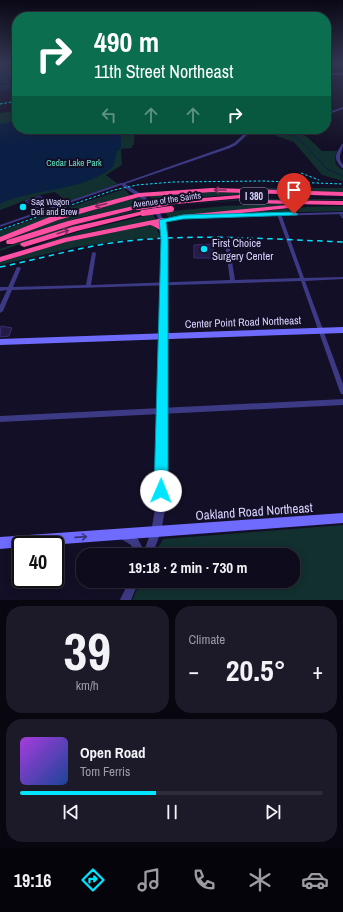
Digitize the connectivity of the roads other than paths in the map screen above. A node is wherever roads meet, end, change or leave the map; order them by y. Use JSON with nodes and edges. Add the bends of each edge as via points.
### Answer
{"nodes":[{"id":1,"x":343,"y":108,"type":"edge"},
{"id":2,"x":331,"y":112,"type":"edge"},
{"id":3,"x":246,"y":134,"type":"edge"},
{"id":4,"x":343,"y":144,"type":"edge"},
{"id":5,"x":343,"y":166,"type":"edge"},
{"id":6,"x":122,"y":184,"type":"junction"},
{"id":7,"x":139,"y":195,"type":"junction"},
{"id":8,"x":343,"y":195,"type":"edge"},
{"id":9,"x":343,"y":204,"type":"edge"},
{"id":10,"x":168,"y":206,"type":"junction"},
{"id":11,"x":140,"y":210,"type":"junction"},
{"id":12,"x":279,"y":214,"type":"junction"},
{"id":13,"x":342,"y":214,"type":"edge"},
{"id":14,"x":183,"y":217,"type":"junction"},
{"id":15,"x":163,"y":220,"type":"junction"},
{"id":16,"x":142,"y":224,"type":"junction"},
{"id":17,"x":0,"y":226,"type":"edge"},
{"id":18,"x":164,"y":229,"type":"junction"},
{"id":19,"x":0,"y":240,"type":"edge"},
{"id":20,"x":227,"y":243,"type":"dead end"},
{"id":21,"x":0,"y":246,"type":"edge"},
{"id":22,"x":94,"y":253,"type":"dead end"},
{"id":23,"x":0,"y":254,"type":"edge"},
{"id":24,"x":0,"y":260,"type":"edge"},
{"id":25,"x":19,"y":268,"type":"dead end"},
{"id":26,"x":343,"y":278,"type":"edge"},
{"id":27,"x":302,"y":279,"type":"junction"},
{"id":28,"x":233,"y":282,"type":"junction"},
{"id":29,"x":164,"y":284,"type":"junction"},
{"id":30,"x":88,"y":286,"type":"junction"},
{"id":31,"x":10,"y":288,"type":"junction"},
{"id":32,"x":0,"y":289,"type":"edge"},
{"id":33,"x":0,"y":311,"type":"edge"},
{"id":34,"x":343,"y":330,"type":"edge"},
{"id":35,"x":321,"y":331,"type":"junction"},
{"id":36,"x":163,"y":336,"type":"junction"},
{"id":37,"x":0,"y":342,"type":"edge"},
{"id":38,"x":343,"y":392,"type":"edge"},
{"id":39,"x":343,"y":402,"type":"edge"},
{"id":40,"x":162,"y":411,"type":"junction"},
{"id":41,"x":0,"y":419,"type":"edge"},
{"id":42,"x":343,"y":518,"type":"edge"},
{"id":43,"x":156,"y":532,"type":"junction"},
{"id":44,"x":120,"y":534,"type":"junction"},
{"id":45,"x":0,"y":543,"type":"edge"},
{"id":46,"x":137,"y":548,"type":"edge"},
{"id":47,"x":150,"y":548,"type":"edge"},
{"id":48,"x":130,"y":588,"type":"edge"},
{"id":49,"x":124,"y":600,"type":"edge"}],
"edges":[{"from":1,"to":2,"type":"street"},
{"from":3,"to":6,"type":"street","via":[[229,147]]},
{"from":4,"to":5,"type":"street","via":[[337,158]]},
{"from":6,"to":7,"type":"street"},
{"from":6,"to":17,"type":"street"},
{"from":8,"to":7,"type":"highway","one_way":true,"via":[[212,190]]},
{"from":7,"to":15,"type":"street","via":[[152,205]]},
{"from":7,"to":19,"type":"highway","one_way":true,"via":[[55,218]]},
{"from":8,"to":10,"type":"highway","name":"Avenue of the Saints","number":"I 380","via":[[241,196]]},
{"from":9,"to":10,"type":"highway","name":"Avenue of the Saints","number":"I 380","via":[[251,202]]},
{"from":9,"to":14,"type":"highway"},
{"from":10,"to":11,"type":"highway","name":"Avenue of the Saints","number":"I 380","bridge":true},
{"from":11,"to":21,"type":"highway","name":"Avenue of the Saints","number":"I 380","via":[[71,222]]},
{"from":23,"to":11,"type":"highway","name":"Avenue of the Saints","number":"I 380","one_way":true},
{"from":12,"to":13,"type":"street"},
{"from":12,"to":14,"type":"street"},
{"from":12,"to":27,"type":"street"},
{"from":14,"to":15,"type":"street"},
{"from":15,"to":16,"type":"highway"},
{"from":15,"to":18,"type":"street"},
{"from":16,"to":18,"type":"highway","via":[[157,224]]},
{"from":16,"to":24,"type":"highway","via":[[64,240]]},
{"from":18,"to":29,"type":"street"},
{"from":20,"to":28,"type":"street"},
{"from":22,"to":30,"type":"street"},
{"from":25,"to":31,"type":"street"},
{"from":26,"to":27,"type":"street"},
{"from":27,"to":28,"type":"street"},
{"from":27,"to":35,"type":"street"},
{"from":28,"to":29,"type":"street"},
{"from":29,"to":30,"type":"street"},
{"from":29,"to":36,"type":"street"},
{"from":30,"to":31,"type":"street"},
{"from":31,"to":32,"type":"street"},
{"from":31,"to":33,"type":"street"},
{"from":34,"to":35,"type":"main road","name":"Center Point Road Northeast"},
{"from":35,"to":36,"type":"main road","name":"Center Point Road Northeast"},
{"from":35,"to":38,"type":"street"},
{"from":36,"to":37,"type":"main road","name":"Center Point Road Northeast"},
{"from":36,"to":40,"type":"street"},
{"from":39,"to":40,"type":"street"},
{"from":40,"to":41,"type":"street"},
{"from":40,"to":43,"type":"street","via":[[160,504]]},
{"from":42,"to":43,"type":"main road","name":"Oakland Road Northeast"},
{"from":43,"to":44,"type":"main road","name":"Oakland Road Northeast"},
{"from":43,"to":47,"type":"street"},
{"from":45,"to":44,"type":"main road","name":"Oakland Road Northeast","one_way":true},
{"from":44,"to":46,"type":"street","via":[[135,542]]},
{"from":48,"to":49,"type":"street"}]}
